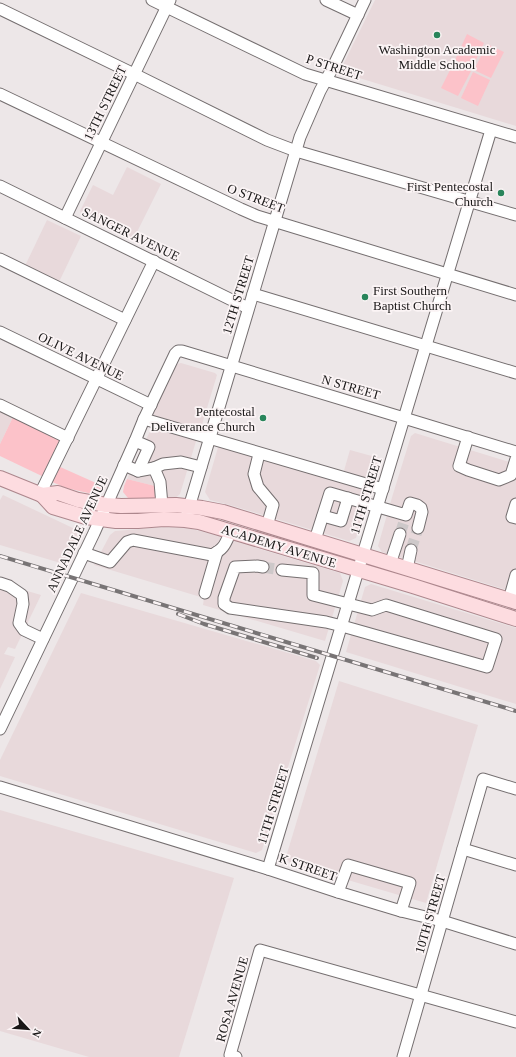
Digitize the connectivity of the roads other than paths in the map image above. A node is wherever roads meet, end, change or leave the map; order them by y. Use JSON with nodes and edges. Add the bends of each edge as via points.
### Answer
{"nodes":[{"id":1,"x":152,"y":0,"type":"edge"},
{"id":2,"x":326,"y":0,"type":"edge"},
{"id":3,"x":366,"y":0,"type":"edge"},
{"id":4,"x":168,"y":3,"type":"edge"},
{"id":5,"x":0,"y":10,"type":"edge"},
{"id":6,"x":358,"y":15,"type":"junction"},
{"id":7,"x":134,"y":74,"type":"junction"},
{"id":8,"x":326,"y":80,"type":"junction"},
{"id":9,"x":0,"y":94,"type":"edge"},
{"id":10,"x":491,"y":130,"type":"junction"},
{"id":11,"x":516,"y":137,"type":"edge"},
{"id":12,"x":101,"y":142,"type":"junction"},
{"id":13,"x":296,"y":151,"type":"junction"},
{"id":14,"x":0,"y":186,"type":"edge"},
{"id":15,"x":470,"y":201,"type":"junction"},
{"id":16,"x":516,"y":215,"type":"edge"},
{"id":17,"x":65,"y":218,"type":"junction"},
{"id":18,"x":275,"y":221,"type":"junction"},
{"id":19,"x":0,"y":259,"type":"edge"},
{"id":20,"x":154,"y":261,"type":"junction"},
{"id":21,"x":448,"y":274,"type":"junction"},
{"id":22,"x":253,"y":294,"type":"junction"},
{"id":23,"x":516,"y":295,"type":"edge"},
{"id":24,"x":248,"y":308,"type":"junction"},
{"id":25,"x":125,"y":320,"type":"junction"},
{"id":26,"x":0,"y":332,"type":"edge"},
{"id":27,"x":426,"y":346,"type":"junction"},
{"id":28,"x":178,"y":351,"type":"joint"},
{"id":29,"x":232,"y":366,"type":"junction"},
{"id":30,"x":516,"y":373,"type":"edge"},
{"id":31,"x":97,"y":379,"type":"junction"},
{"id":32,"x":0,"y":405,"type":"edge"},
{"id":33,"x":151,"y":405,"type":"junction"},
{"id":34,"x":404,"y":418,"type":"junction"},
{"id":35,"x":144,"y":419,"type":"junction"},
{"id":36,"x":468,"y":437,"type":"junction"},
{"id":37,"x":68,"y":438,"type":"junction"},
{"id":38,"x":210,"y":438,"type":"junction"},
{"id":39,"x":135,"y":442,"type":"junction"},
{"id":40,"x":516,"y":452,"type":"edge"},
{"id":41,"x":259,"y":454,"type":"junction"},
{"id":42,"x":516,"y":459,"type":"edge"},
{"id":43,"x":124,"y":465,"type":"junction"},
{"id":44,"x":201,"y":467,"type":"junction"},
{"id":45,"x":154,"y":468,"type":"junction"},
{"id":46,"x":138,"y":471,"type":"junction"},
{"id":47,"x":0,"y":478,"type":"edge"},
{"id":48,"x":383,"y":489,"type":"junction"},
{"id":49,"x":41,"y":495,"type":"junction"},
{"id":50,"x":348,"y":498,"type":"junction"},
{"id":51,"x":516,"y":504,"type":"edge"},
{"id":52,"x":106,"y":505,"type":"junction"},
{"id":53,"x":162,"y":505,"type":"junction"},
{"id":54,"x":189,"y":506,"type":"junction"},
{"id":55,"x":377,"y":507,"type":"junction"},
{"id":56,"x":323,"y":516,"type":"junction"},
{"id":57,"x":516,"y":518,"type":"edge"},
{"id":58,"x":100,"y":520,"type":"junction"},
{"id":59,"x":185,"y":520,"type":"junction"},
{"id":60,"x":267,"y":526,"type":"junction"},
{"id":61,"x":418,"y":528,"type":"tunnel mouth"},
{"id":62,"x":231,"y":531,"type":"junction"},
{"id":63,"x":286,"y":532,"type":"junction"},
{"id":64,"x":400,"y":534,"type":"tunnel mouth"},
{"id":65,"x":315,"y":540,"type":"junction"},
{"id":66,"x":412,"y":550,"type":"tunnel mouth"},
{"id":67,"x":217,"y":552,"type":"junction"},
{"id":68,"x":84,"y":553,"type":"junction"},
{"id":69,"x":363,"y":555,"type":"junction"},
{"id":70,"x":390,"y":564,"type":"junction"},
{"id":71,"x":263,"y":567,"type":"tunnel mouth"},
{"id":72,"x":407,"y":569,"type":"junction"},
{"id":73,"x":282,"y":570,"type":"tunnel mouth"},
{"id":74,"x":358,"y":570,"type":"junction"},
{"id":75,"x":516,"y":575,"type":"edge"},
{"id":76,"x":0,"y":583,"type":"edge"},
{"id":77,"x":205,"y":593,"type":"dead end"},
{"id":78,"x":512,"y":601,"type":"edge"},
{"id":79,"x":348,"y":604,"type":"junction"},
{"id":80,"x":516,"y":619,"type":"edge"},
{"id":81,"x":342,"y":626,"type":"junction"},
{"id":82,"x":43,"y":639,"type":"junction"},
{"id":83,"x":0,"y":729,"type":"edge"},
{"id":84,"x":0,"y":787,"type":"edge"},
{"id":85,"x":516,"y":789,"type":"edge"},
{"id":86,"x":463,"y":849,"type":"junction"},
{"id":87,"x":516,"y":865,"type":"edge"},
{"id":88,"x":268,"y":869,"type":"junction"},
{"id":89,"x":338,"y":892,"type":"junction"},
{"id":90,"x":402,"y":911,"type":"junction"},
{"id":91,"x":442,"y":921,"type":"junction"},
{"id":92,"x":516,"y":944,"type":"edge"},
{"id":93,"x":421,"y":994,"type":"junction"},
{"id":94,"x":516,"y":1022,"type":"edge"},
{"id":95,"x":233,"y":1056,"type":"edge"},
{"id":96,"x":403,"y":1057,"type":"edge"}],
"edges":[{"from":1,"to":4,"type":"street","name":"P STREET"},
{"from":2,"to":6,"type":"street"},
{"from":3,"to":6,"type":"street"},
{"from":4,"to":7,"type":"street","name":"13TH STREET"},
{"from":4,"to":8,"type":"street","name":"P STREET","via":[[305,74]]},
{"from":5,"to":7,"type":"street"},
{"from":6,"to":8,"type":"street"},
{"from":7,"to":12,"type":"street","name":"13TH STREET"},
{"from":7,"to":13,"type":"street","via":[[267,140]]},
{"from":8,"to":10,"type":"street","name":"P STREET"},
{"from":8,"to":13,"type":"street","name":"12TH STREET"},
{"from":9,"to":12,"type":"street","name":"O STREET"},
{"from":10,"to":11,"type":"street","name":"P STREET"},
{"from":10,"to":15,"type":"street","name":"11TH STREET"},
{"from":12,"to":17,"type":"street","name":"13TH STREET"},
{"from":12,"to":18,"type":"street","name":"O STREET","via":[[241,209]]},
{"from":13,"to":15,"type":"street"},
{"from":13,"to":18,"type":"street","name":"12TH STREET"},
{"from":14,"to":17,"type":"street","name":"SANGER AVENUE"},
{"from":15,"to":16,"type":"street"},
{"from":15,"to":21,"type":"street","name":"11TH STREET"},
{"from":17,"to":20,"type":"street","name":"SANGER AVENUE"},
{"from":18,"to":21,"type":"street","name":"O STREET"},
{"from":18,"to":22,"type":"street","name":"12TH STREET"},
{"from":19,"to":25,"type":"street"},
{"from":20,"to":24,"type":"street","name":"SANGER AVENUE"},
{"from":20,"to":25,"type":"street"},
{"from":21,"to":23,"type":"street","name":"O STREET"},
{"from":21,"to":27,"type":"street","name":"11TH STREET"},
{"from":22,"to":24,"type":"street","name":"12TH STREET"},
{"from":22,"to":27,"type":"street"},
{"from":24,"to":29,"type":"street","name":"12TH STREET"},
{"from":25,"to":31,"type":"street"},
{"from":26,"to":31,"type":"street","name":"OLIVE AVENUE"},
{"from":27,"to":30,"type":"street"},
{"from":27,"to":34,"type":"street","name":"11TH STREET"},
{"from":28,"to":29,"type":"street","name":"N STREET"},
{"from":28,"to":33,"type":"street","name":"ANNADALE AVENUE"},
{"from":29,"to":34,"type":"street","name":"N STREET"},
{"from":29,"to":38,"type":"street","name":"12TH STREET"},
{"from":31,"to":33,"type":"street","name":"OLIVE AVENUE"},
{"from":31,"to":37,"type":"street"},
{"from":32,"to":37,"type":"street"},
{"from":33,"to":35,"type":"street","name":"ANNADALE AVENUE"},
{"from":34,"to":36,"type":"street","name":"N STREET"},
{"from":34,"to":48,"type":"street","name":"11TH STREET"},
{"from":35,"to":38,"type":"street"},
{"from":35,"to":39,"type":"street","name":"ANNADALE AVENUE"},
{"from":36,"to":40,"type":"street","name":"N STREET"},
{"from":36,"to":42,"type":"street","via":[[459,466],[499,480],[511,475]]},
{"from":37,"to":49,"type":"street"},
{"from":38,"to":41,"type":"street"},
{"from":38,"to":44,"type":"street","name":"12TH STREET"},
{"from":39,"to":43,"type":"street","name":"ANNADALE AVENUE"},
{"from":39,"to":46,"type":"street","via":[[149,447]]},
{"from":41,"to":48,"type":"street"},
{"from":41,"to":60,"type":"street","via":[[254,474],[258,487],[273,505]]},
{"from":43,"to":46,"type":"street"},
{"from":43,"to":52,"type":"street","name":"ANNADALE AVENUE"},
{"from":44,"to":45,"type":"street","via":[[181,462]]},
{"from":44,"to":54,"type":"street","name":"12TH STREET"},
{"from":45,"to":46,"type":"street"},
{"from":45,"to":53,"type":"street","via":[[160,482]]},
{"from":47,"to":49,"type":"main road","name":"ACADEMY AVENUE"},
{"from":48,"to":55,"type":"street","name":"11TH STREET"},
{"from":49,"to":52,"type":"main road","name":"ACADEMY AVENUE","via":[[58,493]]},
{"from":49,"to":58,"type":"main road","name":"ACADEMY AVENUE","via":[[53,508]]},
{"from":50,"to":55,"type":"street"},
{"from":50,"to":56,"type":"street","via":[[330,493]]},
{"from":50,"to":56,"type":"street","via":[[341,521]]},
{"from":51,"to":57,"type":"street","via":[[512,517]]},
{"from":52,"to":53,"type":"main road","name":"ACADEMY AVENUE"},
{"from":52,"to":58,"type":"street","name":"ANNADALE AVENUE"},
{"from":53,"to":54,"type":"main road","name":"ACADEMY AVENUE"},
{"from":54,"to":59,"type":"street","name":"12TH STREET"},
{"from":54,"to":60,"type":"main road","name":"ACADEMY AVENUE","via":[[223,512]]},
{"from":55,"to":61,"type":"street","via":[[405,518],[410,503],[417,505],[422,512]]},
{"from":55,"to":69,"type":"street","name":"11TH STREET"},
{"from":56,"to":65,"type":"street"},
{"from":58,"to":59,"type":"main road","name":"ACADEMY AVENUE"},
{"from":58,"to":68,"type":"street","name":"ANNADALE AVENUE"},
{"from":59,"to":62,"type":"main road","name":"ACADEMY AVENUE"},
{"from":60,"to":63,"type":"main road","name":"ACADEMY AVENUE"},
{"from":62,"to":63,"type":"main road","via":[[242,527],[269,533]]},
{"from":62,"to":67,"type":"street","via":[[224,546]]},
{"from":62,"to":74,"type":"main road","name":"ACADEMY AVENUE"},
{"from":63,"to":65,"type":"main road","name":"ACADEMY AVENUE"},
{"from":64,"to":70,"type":"street"},
{"from":65,"to":69,"type":"main road","name":"ACADEMY AVENUE"},
{"from":66,"to":72,"type":"street"},
{"from":67,"to":68,"type":"street","via":[[212,555],[134,540],[127,542],[110,562]]},
{"from":67,"to":77,"type":"street"},
{"from":68,"to":82,"type":"street","name":"ANNADALE AVENUE"},
{"from":69,"to":70,"type":"main road","name":"ACADEMY AVENUE"},
{"from":69,"to":74,"type":"street","name":"11TH STREET"},
{"from":70,"to":72,"type":"main road","name":"ACADEMY AVENUE"},
{"from":71,"to":81,"type":"street","via":[[235,567],[224,604],[230,608]]},
{"from":72,"to":78,"type":"main road","name":"ACADEMY AVENUE"},
{"from":73,"to":79,"type":"street","via":[[313,573],[313,595]]},
{"from":74,"to":79,"type":"street","name":"11TH STREET"},
{"from":74,"to":80,"type":"main road","name":"ACADEMY AVENUE"},
{"from":75,"to":78,"type":"street"},
{"from":76,"to":82,"type":"street","via":[[22,595],[19,623],[24,630]]},
{"from":79,"to":81,"type":"street","name":"11TH STREET"},
{"from":79,"to":81,"type":"street","via":[[372,610],[386,605],[496,639],[487,667]]},
{"from":81,"to":88,"type":"street","name":"11TH STREET"},
{"from":82,"to":83,"type":"street","name":"ANNADALE AVENUE"},
{"from":84,"to":88,"type":"street","name":"K STREET"},
{"from":85,"to":86,"type":"street","name":"10TH STREET","via":[[483,779]]},
{"from":86,"to":87,"type":"street"},
{"from":86,"to":91,"type":"street","name":"10TH STREET"},
{"from":88,"to":89,"type":"street","name":"K STREET"},
{"from":89,"to":90,"type":"street","name":"K STREET"},
{"from":89,"to":90,"type":"street","via":[[348,865],[410,883]]},
{"from":90,"to":91,"type":"street","name":"K STREET"},
{"from":91,"to":92,"type":"street","name":"K STREET"},
{"from":91,"to":93,"type":"street","name":"10TH STREET"},
{"from":93,"to":94,"type":"street"},
{"from":93,"to":95,"type":"street","name":"ROSA AVENUE","via":[[260,950]]},
{"from":93,"to":96,"type":"street","name":"10TH STREET"}]}
